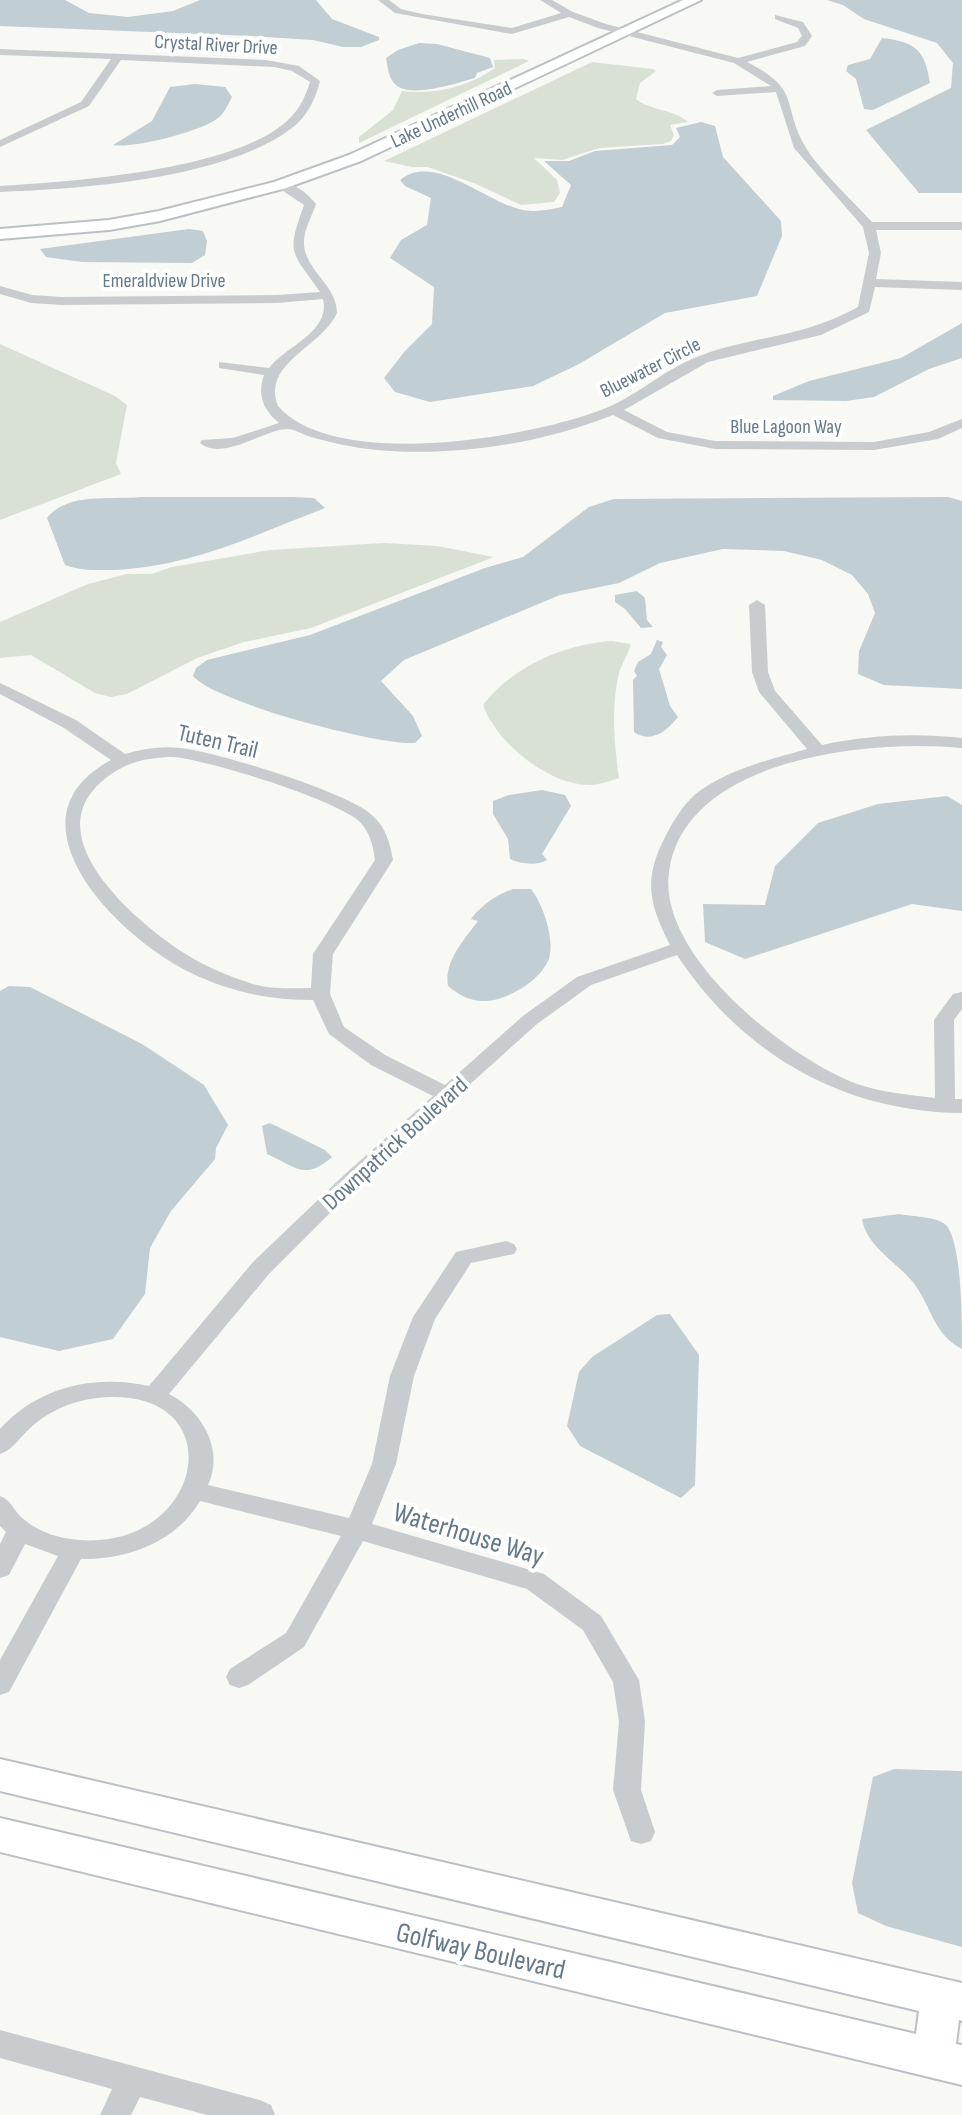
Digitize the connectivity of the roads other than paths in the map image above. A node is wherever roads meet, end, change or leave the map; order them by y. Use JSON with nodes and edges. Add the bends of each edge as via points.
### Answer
{"nodes":[{"id":1,"x":383,"y":0,"type":"edge"},
{"id":2,"x":545,"y":0,"type":"edge"},
{"id":3,"x":694,"y":0,"type":"edge"},
{"id":4,"x":569,"y":14,"type":"junction"},
{"id":5,"x":779,"y":17,"type":"dead end"},
{"id":6,"x":624,"y":31,"type":"junction"},
{"id":7,"x":0,"y":52,"type":"edge"},
{"id":8,"x":117,"y":58,"type":"junction"},
{"id":9,"x":738,"y":61,"type":"junction"},
{"id":10,"x":780,"y":89,"type":"junction"},
{"id":11,"x":717,"y":93,"type":"dead end"},
{"id":12,"x":0,"y":144,"type":"edge"},
{"id":13,"x":280,"y":185,"type":"junction"},
{"id":14,"x":0,"y":189,"type":"edge"},
{"id":15,"x":199,"y":205,"type":"junction"},
{"id":16,"x":0,"y":226,"type":"edge"},
{"id":17,"x":869,"y":226,"type":"junction"},
{"id":18,"x":962,"y":226,"type":"edge"},
{"id":19,"x":0,"y":234,"type":"edge"},
{"id":20,"x":869,"y":283,"type":"junction"},
{"id":21,"x":962,"y":286,"type":"edge"},
{"id":22,"x":0,"y":290,"type":"edge"},
{"id":23,"x":328,"y":295,"type":"junction"},
{"id":24,"x":224,"y":365,"type":"dead end"},
{"id":25,"x":272,"y":372,"type":"junction"},
{"id":26,"x":613,"y":410,"type":"junction"},
{"id":27,"x":962,"y":423,"type":"edge"},
{"id":28,"x":289,"y":424,"type":"junction"},
{"id":29,"x":207,"y":443,"type":"dead end"},
{"id":30,"x":757,"y":605,"type":"dead end"},
{"id":31,"x":0,"y":688,"type":"edge"},
{"id":32,"x":962,"y":743,"type":"edge"},
{"id":33,"x":816,"y":749,"type":"junction"},
{"id":34,"x":121,"y":759,"type":"junction"},
{"id":35,"x":679,"y":948,"type":"junction"},
{"id":36,"x":320,"y":994,"type":"junction"},
{"id":37,"x":960,"y":998,"type":"dead end"},
{"id":38,"x":448,"y":1095,"type":"junction"},
{"id":39,"x":954,"y":1106,"type":"edge"},
{"id":40,"x":506,"y":1249,"type":"dead end"},
{"id":41,"x":154,"y":1396,"type":"junction"},
{"id":42,"x":0,"y":1445,"type":"edge"},
{"id":43,"x":196,"y":1491,"type":"junction"},
{"id":44,"x":0,"y":1506,"type":"edge"},
{"id":45,"x":20,"y":1530,"type":"junction"},
{"id":46,"x":357,"y":1530,"type":"junction"},
{"id":47,"x":74,"y":1549,"type":"junction"},
{"id":48,"x":0,"y":1568,"type":"edge"},
{"id":49,"x":239,"y":1677,"type":"dead end"},
{"id":50,"x":0,"y":1684,"type":"edge"},
{"id":51,"x":0,"y":1775,"type":"edge"},
{"id":52,"x":641,"y":1832,"type":"dead end"},
{"id":53,"x":0,"y":1835,"type":"edge"},
{"id":54,"x":951,"y":2000,"type":"edge"},
{"id":55,"x":0,"y":2044,"type":"edge"},
{"id":56,"x":948,"y":2062,"type":"edge"},
{"id":57,"x":132,"y":2082,"type":"junction"},
{"id":58,"x":115,"y":2115,"type":"edge"},
{"id":59,"x":260,"y":2115,"type":"edge"}],
"edges":[{"from":1,"to":4,"type":"street","via":[[398,11],[422,17],[512,31]]},
{"from":2,"to":4,"type":"street"},
{"from":3,"to":6,"type":"street","name":"Lake Underhill Road"},
{"from":4,"to":6,"type":"street"},
{"from":5,"to":9,"type":"street","via":[[804,26],[807,36],[801,44]]},
{"from":6,"to":9,"type":"street"},
{"from":6,"to":13,"type":"street","name":"Lake Underhill Road","via":[[355,158]]},
{"from":7,"to":8,"type":"street","name":"Crystal River Drive"},
{"from":8,"to":12,"type":"street","via":[[85,104]]},
{"from":8,"to":14,"type":"street","name":"Crystal River Drive","via":[[288,65],[315,81],[290,126],[245,148],[120,178]]},
{"from":9,"to":10,"type":"street"},
{"from":10,"to":11,"type":"street"},
{"from":10,"to":17,"type":"street","via":[[800,148]]},
{"from":13,"to":15,"type":"street","name":"Lake Underhill Road"},
{"from":13,"to":23,"type":"street","via":[[310,204],[298,238],[300,260]]},
{"from":15,"to":16,"type":"street","name":"Lake Underhill Road"},
{"from":15,"to":19,"type":"street","name":"Lake Underhill Road","via":[[109,225]]},
{"from":17,"to":18,"type":"street"},
{"from":17,"to":20,"type":"street","name":"Bluewater Circle","via":[[875,253]]},
{"from":20,"to":21,"type":"street"},
{"from":20,"to":26,"type":"street","name":"Bluewater Circle","via":[[864,309],[830,327],[701,359]]},
{"from":22,"to":23,"type":"street","name":"Emeraldview Drive","via":[[61,301]]},
{"from":23,"to":25,"type":"street","via":[[331,312],[324,326]]},
{"from":24,"to":25,"type":"street"},
{"from":25,"to":28,"type":"street","via":[[270,404]]},
{"from":26,"to":27,"type":"street","name":"Blue Lagoon Way","via":[[663,435],[731,446],[874,446],[933,436]]},
{"from":26,"to":28,"type":"street","name":"Bluewater Circle","via":[[539,433],[414,447],[358,445]]},
{"from":28,"to":29,"type":"street","via":[[234,442]]},
{"from":30,"to":33,"type":"street","via":[[760,672],[767,692]]},
{"from":31,"to":34,"type":"street","via":[[70,724]]},
{"from":32,"to":33,"type":"street","via":[[891,739]]},
{"from":33,"to":35,"type":"street","via":[[737,777],[696,803],[669,845],[659,874],[661,909]]},
{"from":34,"to":36,"type":"street","name":"Tuten Trail","via":[[91,780],[71,809],[71,846],[103,894],[172,954],[244,988]]},
{"from":34,"to":36,"type":"street","name":"Tuten Trail","via":[[185,753],[347,805],[376,827],[384,860],[323,954]]},
{"from":35,"to":38,"type":"street","name":"Downpatrick Boulevard","via":[[584,981],[530,1020]]},
{"from":35,"to":39,"type":"street","via":[[726,1004],[786,1056],[849,1088]]},
{"from":36,"to":38,"type":"street","name":"Tuten Trail","via":[[336,1030],[378,1060]]},
{"from":37,"to":39,"type":"street","via":[[944,1020]]},
{"from":38,"to":41,"type":"street","name":"Downpatrick Boulevard","via":[[261,1268]]},
{"from":40,"to":46,"type":"street","via":[[464,1257],[424,1317],[402,1376],[384,1464]]},
{"from":41,"to":42,"type":"street","via":[[127,1389],[69,1395],[20,1422]]},
{"from":41,"to":43,"type":"street","via":[[188,1419],[199,1435],[203,1472]]},
{"from":43,"to":46,"type":"street","name":"Waterhouse Way"},
{"from":43,"to":47,"type":"street","via":[[167,1524],[147,1536],[111,1547]]},
{"from":44,"to":45,"type":"street"},
{"from":45,"to":47,"type":"street"},
{"from":45,"to":48,"type":"street"},
{"from":46,"to":49,"type":"street","via":[[295,1640]]},
{"from":46,"to":52,"type":"street","name":"Waterhouse Way","via":[[535,1581],[592,1623],[626,1680],[632,1722],[627,1790]]},
{"from":47,"to":50,"type":"street"},
{"from":51,"to":54,"type":"street"},
{"from":53,"to":56,"type":"street","name":"Golfway Boulevard"},
{"from":54,"to":56,"type":"street"},
{"from":55,"to":57,"type":"street"},
{"from":57,"to":58,"type":"street"},
{"from":57,"to":59,"type":"street"}]}
